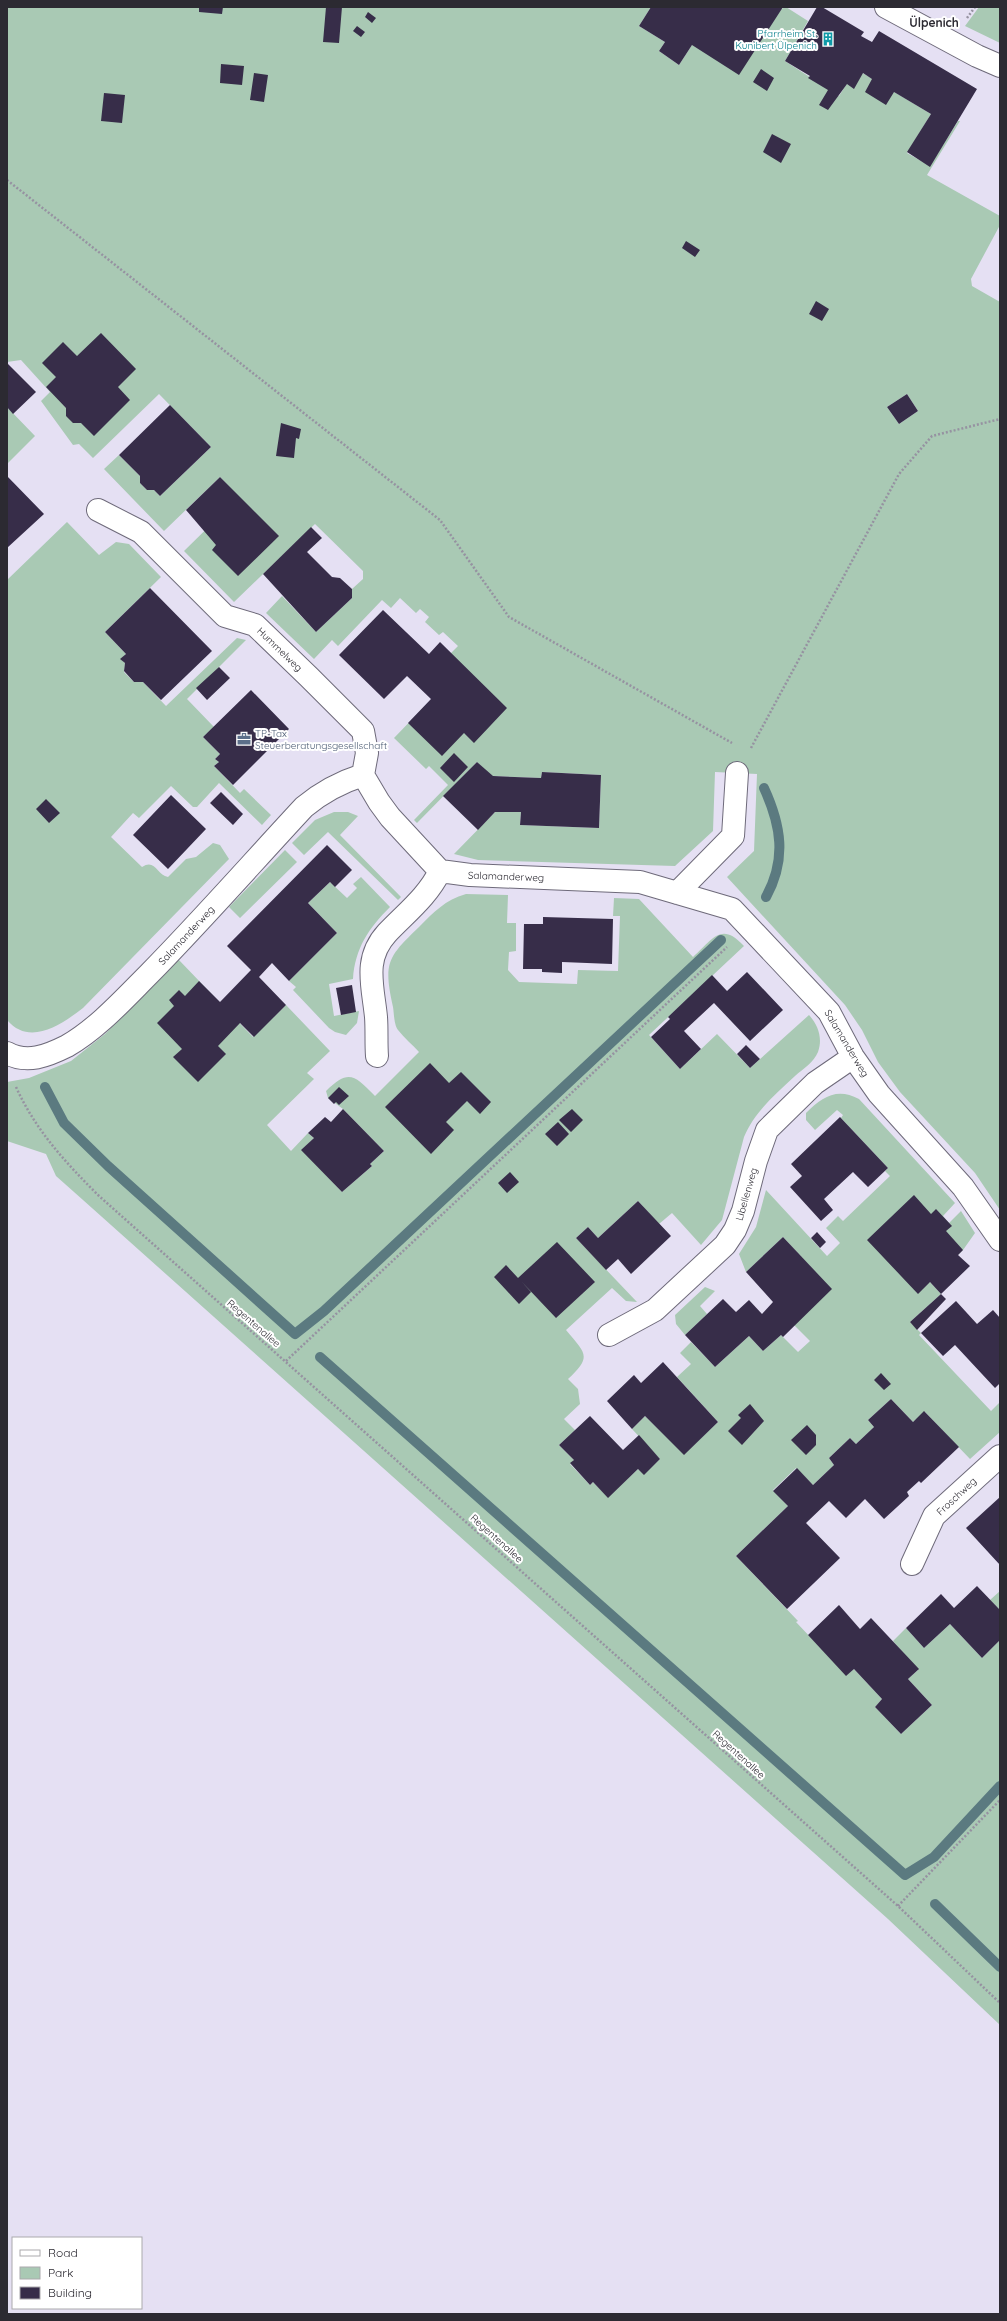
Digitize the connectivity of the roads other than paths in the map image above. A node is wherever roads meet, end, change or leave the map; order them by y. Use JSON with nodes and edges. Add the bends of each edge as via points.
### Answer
{"nodes":[{"id":1,"x":886,"y":7,"type":"edge"},
{"id":2,"x":1000,"y":66,"type":"edge"},
{"id":3,"x":98,"y":510,"type":"dead end"},
{"id":4,"x":737,"y":773,"type":"road end"},
{"id":5,"x":363,"y":775,"type":"junction"},
{"id":6,"x":440,"y":871,"type":"junction"},
{"id":7,"x":677,"y":893,"type":"junction"},
{"id":8,"x":7,"y":1053,"type":"edge"},
{"id":9,"x":377,"y":1056,"type":"dead end"},
{"id":10,"x":853,"y":1057,"type":"junction"},
{"id":11,"x":1000,"y":1240,"type":"edge"},
{"id":12,"x":608,"y":1335,"type":"dead end"},
{"id":13,"x":1000,"y":1456,"type":"edge"},
{"id":14,"x":912,"y":1564,"type":"dead end"}],
"edges":[{"from":1,"to":2,"type":"street"},
{"from":3,"to":5,"type":"street","name":"Hummelweg","via":[[141,532],[225,616],[255,625],[363,731],[367,753]]},
{"from":4,"to":7,"type":"street","via":[[734,836]]},
{"from":5,"to":6,"type":"street","via":[[390,817]]},
{"from":5,"to":8,"type":"street","name":"Salamanderweg","via":[[327,790],[304,807],[179,943],[85,1032],[68,1045],[28,1060],[17,1059]]},
{"from":6,"to":7,"type":"street","name":"Salamanderweg","via":[[470,876],[640,882]]},
{"from":6,"to":9,"type":"street","via":[[431,888],[386,934],[374,953],[370,981],[376,1016]]},
{"from":7,"to":10,"type":"street","name":"Salamanderweg","via":[[732,909],[829,1012]]},
{"from":10,"to":11,"type":"street","name":"Salamanderweg","via":[[879,1094],[964,1187]]},
{"from":10,"to":12,"type":"street","name":"Libellenweg","via":[[815,1083],[767,1130],[757,1155],[743,1211],[725,1245],[655,1310]]},
{"from":13,"to":14,"type":"street","name":"Froschweg","via":[[934,1516]]}]}
